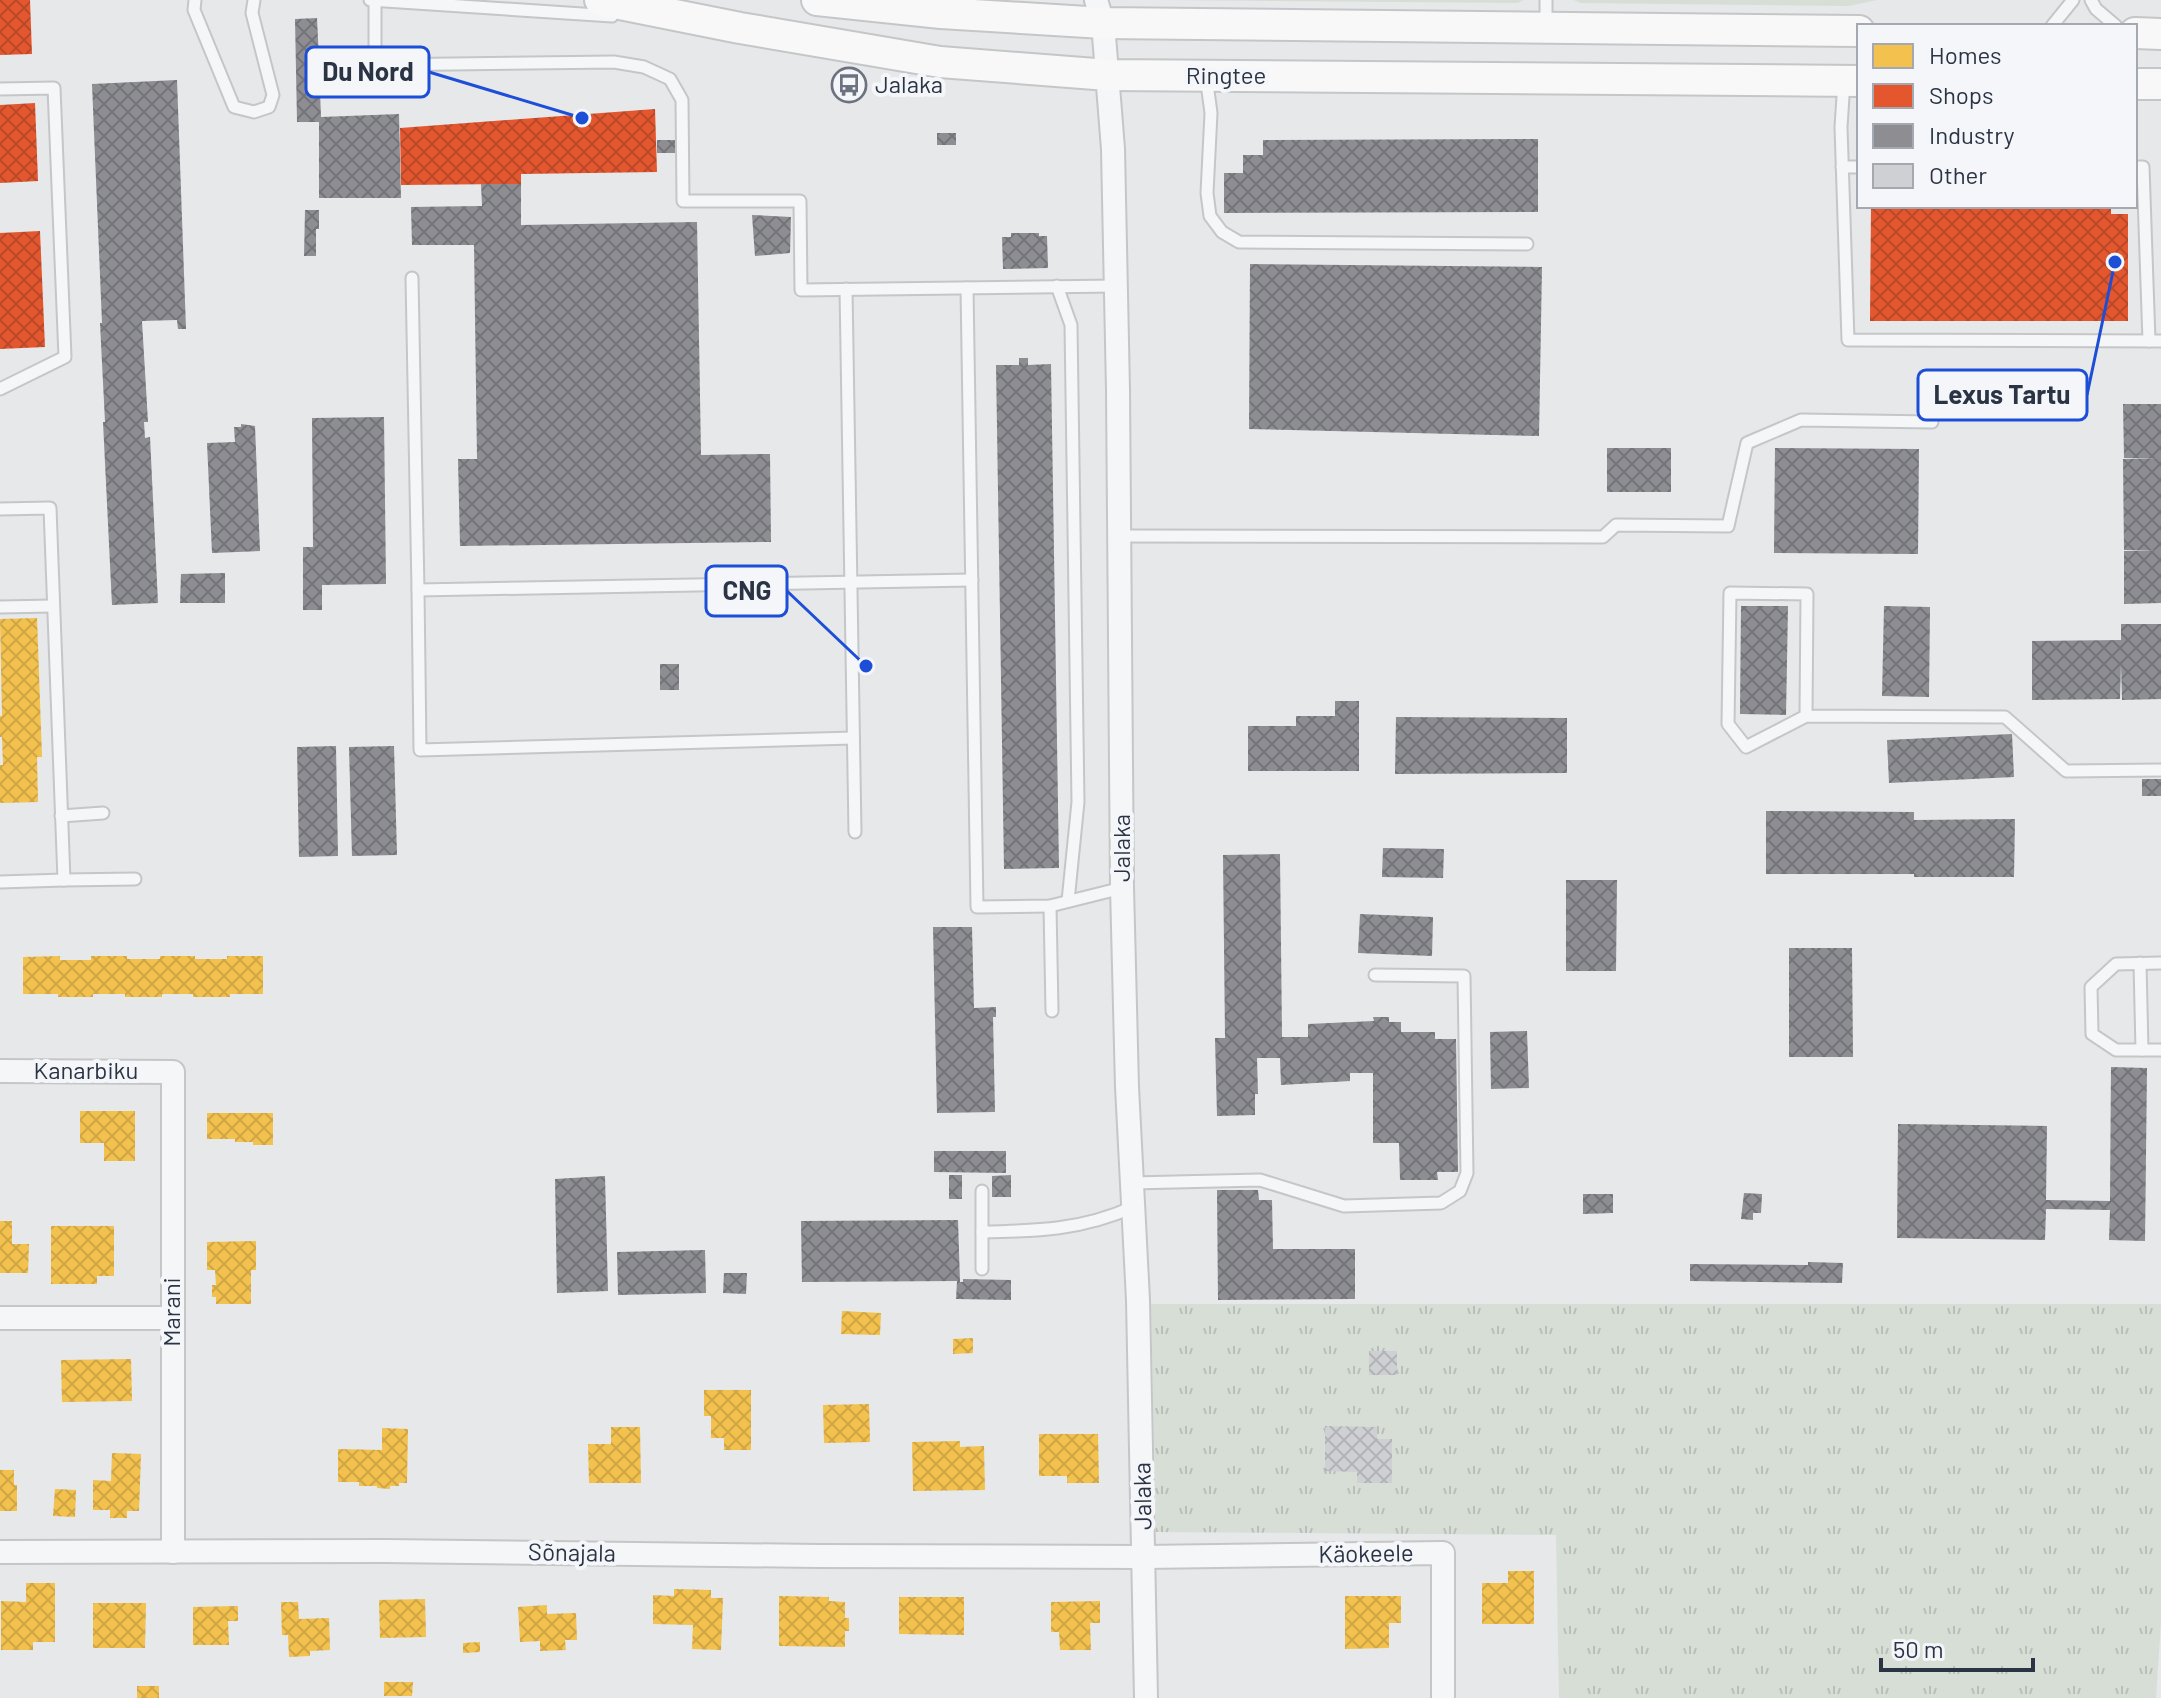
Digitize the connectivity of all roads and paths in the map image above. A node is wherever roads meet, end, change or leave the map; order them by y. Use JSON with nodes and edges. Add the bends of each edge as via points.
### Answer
{"nodes":[{"id":1,"x":195,"y":0,"type":"edge"},
{"id":2,"x":254,"y":0,"type":"edge"},
{"id":3,"x":600,"y":0,"type":"edge"},
{"id":4,"x":817,"y":0,"type":"edge"},
{"id":5,"x":2073,"y":0,"type":"edge"},
{"id":6,"x":2091,"y":0,"type":"edge"},
{"id":7,"x":372,"y":1,"type":"edge"},
{"id":8,"x":1100,"y":12,"type":"edge"},
{"id":9,"x":1546,"y":14,"type":"edge"},
{"id":10,"x":2054,"y":24,"type":"edge"},
{"id":11,"x":2114,"y":24,"type":"edge"},
{"id":12,"x":740,"y":28,"type":"junction"},
{"id":13,"x":1857,"y":31,"type":"edge"},
{"id":14,"x":2137,"y":33,"type":"edge"},
{"id":15,"x":2161,"y":34,"type":"edge"},
{"id":16,"x":1108,"y":75,"type":"junction"},
{"id":17,"x":1206,"y":75,"type":"junction"},
{"id":18,"x":1852,"y":81,"type":"edge"},
{"id":19,"x":2137,"y":84,"type":"edge"},
{"id":20,"x":2161,"y":84,"type":"edge"},
{"id":21,"x":0,"y":89,"type":"edge"},
{"id":22,"x":1842,"y":167,"type":"junction"},
{"id":23,"x":1857,"y":167,"type":"edge"},
{"id":24,"x":2137,"y":167,"type":"edge"},
{"id":25,"x":1527,"y":244,"type":"dead end"},
{"id":26,"x":412,"y":278,"type":"dead end"},
{"id":27,"x":1057,"y":286,"type":"junction"},
{"id":28,"x":1116,"y":286,"type":"junction"},
{"id":29,"x":967,"y":288,"type":"junction"},
{"id":30,"x":846,"y":289,"type":"junction"},
{"id":31,"x":2155,"y":341,"type":"edge"},
{"id":32,"x":0,"y":389,"type":"edge"},
{"id":33,"x":1932,"y":422,"type":"dead end"},
{"id":34,"x":0,"y":509,"type":"edge"},
{"id":35,"x":1120,"y":536,"type":"junction"},
{"id":36,"x":972,"y":580,"type":"junction"},
{"id":37,"x":851,"y":582,"type":"junction"},
{"id":38,"x":418,"y":590,"type":"junction"},
{"id":39,"x":53,"y":606,"type":"junction"},
{"id":40,"x":0,"y":607,"type":"edge"},
{"id":41,"x":1806,"y":716,"type":"junction"},
{"id":42,"x":853,"y":738,"type":"junction"},
{"id":43,"x":2161,"y":770,"type":"edge"},
{"id":44,"x":103,"y":813,"type":"dead end"},
{"id":45,"x":61,"y":816,"type":"junction"},
{"id":46,"x":855,"y":832,"type":"dead end"},
{"id":47,"x":135,"y":879,"type":"dead end"},
{"id":48,"x":64,"y":880,"type":"junction"},
{"id":49,"x":0,"y":882,"type":"edge"},
{"id":50,"x":1122,"y":887,"type":"junction"},
{"id":51,"x":1068,"y":901,"type":"junction"},
{"id":52,"x":1050,"y":906,"type":"junction"},
{"id":53,"x":2140,"y":963,"type":"junction"},
{"id":54,"x":2161,"y":963,"type":"edge"},
{"id":55,"x":1375,"y":975,"type":"dead end"},
{"id":56,"x":1052,"y":1011,"type":"dead end"},
{"id":57,"x":2142,"y":1050,"type":"junction"},
{"id":58,"x":2161,"y":1050,"type":"edge"},
{"id":59,"x":0,"y":1071,"type":"edge"},
{"id":60,"x":173,"y":1072,"type":"joint"},
{"id":61,"x":1132,"y":1183,"type":"junction"},
{"id":62,"x":982,"y":1191,"type":"dead end"},
{"id":63,"x":1133,"y":1207,"type":"junction"},
{"id":64,"x":982,"y":1232,"type":"junction"},
{"id":65,"x":982,"y":1269,"type":"dead end"},
{"id":66,"x":0,"y":1318,"type":"edge"},
{"id":67,"x":172,"y":1318,"type":"junction"},
{"id":68,"x":0,"y":1552,"type":"edge"},
{"id":69,"x":173,"y":1552,"type":"junction"},
{"id":70,"x":1144,"y":1557,"type":"junction"},
{"id":71,"x":1146,"y":1698,"type":"edge"},
{"id":72,"x":1443,"y":1698,"type":"edge"}],
"edges":[{"from":1,"to":2,"type":"lane","via":[[194,10],[234,107],[254,112],[269,107],[273,95],[252,13]]},
{"from":3,"to":12,"type":"main road","name":"Ringtee"},
{"from":4,"to":8,"type":"main road","via":[[941,13]]},
{"from":5,"to":10,"type":"lane"},
{"from":6,"to":11,"type":"lane"},
{"from":7,"to":12,"type":"lane"},
{"from":7,"to":30,"type":"lane","via":[[375,65],[614,62],[670,79],[682,100],[683,201],[800,201],[801,290]]},
{"from":8,"to":9,"type":"main road"},
{"from":8,"to":16,"type":"street","name":"Jalaka"},
{"from":9,"to":13,"type":"main road"},
{"from":12,"to":16,"type":"main road","name":"Ringtee","via":[[940,62]]},
{"from":14,"to":15,"type":"main road"},
{"from":16,"to":17,"type":"main road","name":"Ringtee"},
{"from":16,"to":28,"type":"street","name":"Jalaka"},
{"from":17,"to":18,"type":"main road","name":"Ringtee"},
{"from":17,"to":25,"type":"lane","via":[[1210,216],[1239,242]]},
{"from":18,"to":22,"type":"lane","via":[[1841,127]]},
{"from":19,"to":20,"type":"main road"},
{"from":21,"to":32,"type":"lane","via":[[54,88],[65,357]]},
{"from":22,"to":23,"type":"lane"},
{"from":22,"to":31,"type":"lane","via":[[1848,340]]},
{"from":24,"to":31,"type":"lane","via":[[2143,167]]},
{"from":26,"to":38,"type":"lane"},
{"from":27,"to":28,"type":"lane"},
{"from":27,"to":29,"type":"lane"},
{"from":27,"to":51,"type":"lane","via":[[1071,325],[1078,802]]},
{"from":28,"to":35,"type":"street","name":"Jalaka"},
{"from":29,"to":30,"type":"lane"},
{"from":29,"to":36,"type":"lane"},
{"from":30,"to":37,"type":"lane"},
{"from":33,"to":35,"type":"lane","via":[[1801,420],[1747,443],[1728,526],[1616,525],[1603,537]]},
{"from":34,"to":39,"type":"lane","via":[[50,508]]},
{"from":35,"to":50,"type":"street","name":"Jalaka"},
{"from":36,"to":37,"type":"lane"},
{"from":36,"to":52,"type":"lane","via":[[977,907]]},
{"from":37,"to":38,"type":"lane"},
{"from":37,"to":42,"type":"lane"},
{"from":38,"to":42,"type":"lane","via":[[420,750]]},
{"from":39,"to":40,"type":"lane"},
{"from":39,"to":45,"type":"lane"},
{"from":41,"to":41,"type":"lane","via":[[1807,594],[1730,593],[1728,724],[1746,747]]},
{"from":41,"to":43,"type":"lane","via":[[2005,717],[2066,771]]},
{"from":42,"to":46,"type":"lane"},
{"from":44,"to":45,"type":"lane"},
{"from":45,"to":48,"type":"lane"},
{"from":47,"to":48,"type":"lane"},
{"from":48,"to":49,"type":"lane"},
{"from":50,"to":51,"type":"lane"},
{"from":50,"to":61,"type":"street","name":"Jalaka"},
{"from":51,"to":52,"type":"lane"},
{"from":52,"to":56,"type":"lane"},
{"from":53,"to":54,"type":"lane"},
{"from":53,"to":57,"type":"lane"},
{"from":53,"to":57,"type":"lane","via":[[2116,964],[2091,987],[2092,1034],[2116,1050]]},
{"from":55,"to":61,"type":"lane","via":[[1464,976],[1467,1173],[1460,1191],[1441,1203],[1344,1206],[1260,1180]]},
{"from":57,"to":58,"type":"lane"},
{"from":59,"to":60,"type":"street","name":"Kanarbiku"},
{"from":60,"to":67,"type":"street","name":"Marani"},
{"from":61,"to":63,"type":"street","name":"Jalaka"},
{"from":62,"to":64,"type":"lane"},
{"from":63,"to":64,"type":"lane","via":[[1077,1227]]},
{"from":63,"to":70,"type":"street","name":"Jalaka"},
{"from":64,"to":65,"type":"lane"},
{"from":66,"to":67,"type":"street"},
{"from":67,"to":69,"type":"street","name":"Marani"},
{"from":68,"to":69,"type":"street","name":"Sõnajala"},
{"from":69,"to":70,"type":"street","name":"Sõnajala"},
{"from":70,"to":71,"type":"street","name":"Jalaka"},
{"from":70,"to":72,"type":"street","name":"Käokeele","via":[[1443,1553]]}]}
